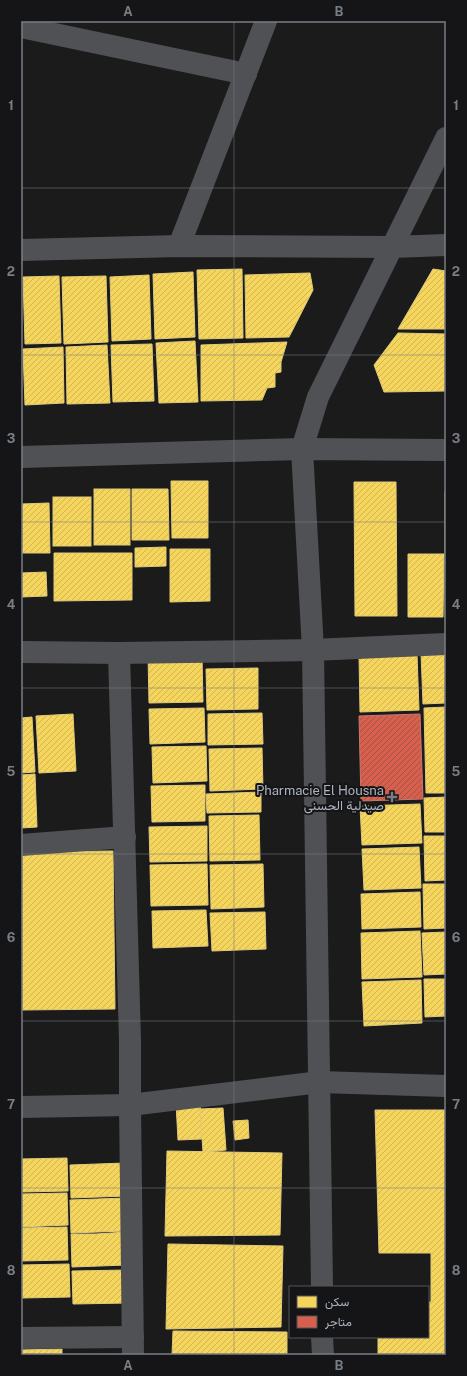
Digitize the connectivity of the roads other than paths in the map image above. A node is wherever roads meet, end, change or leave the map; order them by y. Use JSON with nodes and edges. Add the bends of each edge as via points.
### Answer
{"nodes":[{"id":1,"x":266,"y":21,"type":"edge"},
{"id":2,"x":21,"y":27,"type":"edge"},
{"id":3,"x":246,"y":74,"type":"junction"},
{"id":4,"x":446,"y":138,"type":"edge"},
{"id":5,"x":446,"y":245,"type":"edge"},
{"id":6,"x":179,"y":246,"type":"junction"},
{"id":7,"x":392,"y":247,"type":"junction"},
{"id":8,"x":21,"y":250,"type":"edge"},
{"id":9,"x":302,"y":449,"type":"junction"},
{"id":10,"x":446,"y":450,"type":"edge"},
{"id":11,"x":21,"y":457,"type":"edge"},
{"id":12,"x":446,"y":644,"type":"edge"},
{"id":13,"x":313,"y":650,"type":"junction"},
{"id":14,"x":21,"y":652,"type":"edge"},
{"id":15,"x":119,"y":653,"type":"junction"},
{"id":16,"x":125,"y":837,"type":"junction"},
{"id":17,"x":21,"y":845,"type":"edge"},
{"id":18,"x":320,"y":1082,"type":"junction"},
{"id":19,"x":446,"y":1086,"type":"edge"},
{"id":20,"x":130,"y":1105,"type":"junction"},
{"id":21,"x":21,"y":1107,"type":"edge"},
{"id":22,"x":322,"y":1286,"type":"edge"},
{"id":23,"x":21,"y":1338,"type":"edge"},
{"id":24,"x":322,"y":1338,"type":"edge"},
{"id":25,"x":133,"y":1346,"type":"edge"},
{"id":26,"x":323,"y":1355,"type":"edge"}],
"edges":[{"from":1,"to":3,"type":"street"},
{"from":2,"to":3,"type":"street"},
{"from":3,"to":6,"type":"street"},
{"from":4,"to":7,"type":"street"},
{"from":5,"to":7,"type":"street"},
{"from":6,"to":7,"type":"street"},
{"from":6,"to":8,"type":"street"},
{"from":7,"to":9,"type":"street","via":[[318,397]]},
{"from":9,"to":10,"type":"street"},
{"from":9,"to":11,"type":"street"},
{"from":9,"to":13,"type":"street"},
{"from":12,"to":13,"type":"street"},
{"from":13,"to":15,"type":"street"},
{"from":13,"to":18,"type":"street"},
{"from":14,"to":15,"type":"street"},
{"from":15,"to":16,"type":"street"},
{"from":16,"to":17,"type":"street"},
{"from":16,"to":20,"type":"street"},
{"from":18,"to":19,"type":"street"},
{"from":18,"to":20,"type":"street"},
{"from":18,"to":22,"type":"street"},
{"from":20,"to":21,"type":"street"},
{"from":20,"to":25,"type":"street"},
{"from":23,"to":25,"type":"street"},
{"from":24,"to":26,"type":"street"}]}
